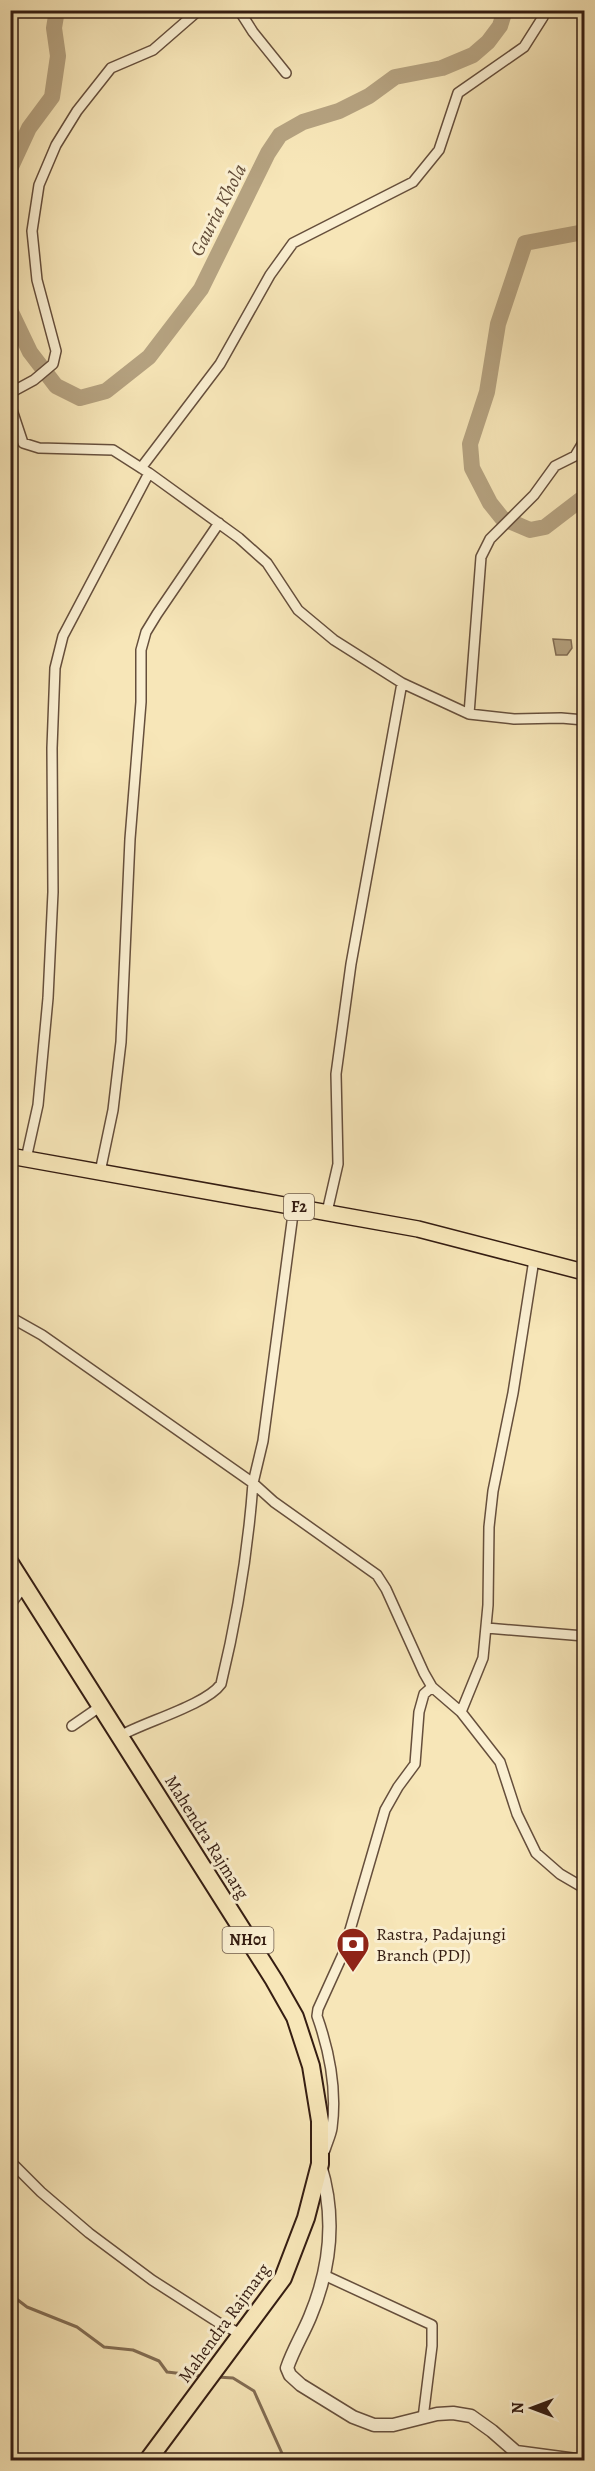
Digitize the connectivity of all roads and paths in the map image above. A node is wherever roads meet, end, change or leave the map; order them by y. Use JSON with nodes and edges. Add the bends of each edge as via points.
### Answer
{"nodes":[{"id":1,"x":199,"y":10,"type":"edge"},
{"id":2,"x":239,"y":10,"type":"edge"},
{"id":3,"x":544,"y":10,"type":"edge"},
{"id":4,"x":286,"y":73,"type":"dead end"},
{"id":5,"x":10,"y":393,"type":"edge"},
{"id":6,"x":10,"y":404,"type":"edge"},
{"id":7,"x":585,"y":441,"type":"edge"},
{"id":8,"x":145,"y":470,"type":"junction"},
{"id":9,"x":219,"y":523,"type":"junction"},
{"id":10,"x":402,"y":683,"type":"junction"},
{"id":11,"x":469,"y":714,"type":"junction"},
{"id":12,"x":585,"y":720,"type":"edge"},
{"id":13,"x":10,"y":1156,"type":"edge"},
{"id":14,"x":26,"y":1159,"type":"junction"},
{"id":15,"x":10,"y":1165,"type":"edge"},
{"id":16,"x":100,"y":1172,"type":"junction"},
{"id":17,"x":327,"y":1212,"type":"junction"},
{"id":18,"x":293,"y":1214,"type":"junction"},
{"id":19,"x":533,"y":1266,"type":"junction"},
{"id":20,"x":585,"y":1272,"type":"edge"},
{"id":21,"x":585,"y":1280,"type":"edge"},
{"id":22,"x":10,"y":1317,"type":"edge"},
{"id":23,"x":253,"y":1483,"type":"junction"},
{"id":24,"x":10,"y":1563,"type":"edge"},
{"id":25,"x":24,"y":1586,"type":"junction"},
{"id":26,"x":10,"y":1605,"type":"edge"},
{"id":27,"x":487,"y":1628,"type":"junction"},
{"id":28,"x":585,"y":1636,"type":"edge"},
{"id":29,"x":432,"y":1687,"type":"junction"},
{"id":30,"x":101,"y":1706,"type":"junction"},
{"id":31,"x":461,"y":1712,"type":"junction"},
{"id":32,"x":72,"y":1726,"type":"dead end"},
{"id":33,"x":120,"y":1736,"type":"junction"},
{"id":34,"x":585,"y":1888,"type":"edge"},
{"id":35,"x":10,"y":2162,"type":"edge"},
{"id":36,"x":320,"y":2164,"type":"junction"},
{"id":37,"x":324,"y":2275,"type":"junction"},
{"id":38,"x":237,"y":2340,"type":"junction"},
{"id":39,"x":423,"y":2418,"type":"junction"},
{"id":40,"x":148,"y":2460,"type":"edge"},
{"id":41,"x":577,"y":2460,"type":"edge"},
{"id":42,"x":585,"y":2460,"type":"edge"}],
"edges":[{"from":1,"to":5,"type":"street","via":[[153,50],[111,68],[56,145],[39,185],[32,231],[37,280],[56,351],[53,364]]},
{"from":2,"to":4,"type":"street"},
{"from":3,"to":8,"type":"street","via":[[524,46],[458,93],[439,150],[413,182],[293,243],[270,275],[220,364]]},
{"from":6,"to":8,"type":"street","via":[[23,443],[39,448],[114,450]]},
{"from":7,"to":11,"type":"street","via":[[575,456],[555,466],[534,495],[490,539],[481,557]]},
{"from":8,"to":9,"type":"street"},
{"from":8,"to":14,"type":"street","via":[[63,636],[56,668],[48,998],[38,1105]]},
{"from":9,"to":10,"type":"street","via":[[267,563],[298,610],[334,640]]},
{"from":9,"to":16,"type":"street","via":[[157,614],[141,650],[121,1042]]},
{"from":10,"to":11,"type":"street"},
{"from":10,"to":17,"type":"street","via":[[351,964],[336,1074],[338,1164]]},
{"from":11,"to":12,"type":"street"},
{"from":13,"to":14,"type":"main road","number":"F2"},
{"from":14,"to":16,"type":"main road","number":"F2"},
{"from":15,"to":18,"type":"main road","number":"F2"},
{"from":16,"to":17,"type":"main road","number":"F2"},
{"from":17,"to":20,"type":"main road","number":"F2","via":[[418,1229]]},
{"from":18,"to":19,"type":"main road","number":"F2"},
{"from":18,"to":23,"type":"street","via":[[264,1441]]},
{"from":19,"to":21,"type":"main road","number":"F2"},
{"from":19,"to":27,"type":"street","via":[[493,1491]]},
{"from":22,"to":23,"type":"street","via":[[42,1335]]},
{"from":23,"to":29,"type":"street","via":[[377,1575]]},
{"from":23,"to":33,"type":"street","via":[[242,1585],[221,1684],[180,1710]]},
{"from":24,"to":25,"type":"highway","name":"Mahendra Rajmarg","number":"NH01"},
{"from":25,"to":26,"type":"street"},
{"from":25,"to":30,"type":"highway","name":"Mahendra Rajmarg","number":"NH01"},
{"from":27,"to":28,"type":"street"},
{"from":27,"to":31,"type":"street","via":[[483,1658]]},
{"from":29,"to":31,"type":"street"},
{"from":29,"to":36,"type":"street","via":[[424,1694],[419,1712],[415,1764],[385,1810],[343,1954],[318,2009],[332,2098],[332,2129]]},
{"from":30,"to":32,"type":"street"},
{"from":30,"to":33,"type":"highway","name":"Mahendra Rajmarg","number":"NH01"},
{"from":31,"to":34,"type":"street","via":[[500,1762],[517,1814],[536,1854]]},
{"from":33,"to":36,"type":"highway","name":"Mahendra Rajmarg","number":"NH01","via":[[295,2017],[313,2077],[320,2121]]},
{"from":35,"to":38,"type":"street","via":[[88,2233]]},
{"from":36,"to":37,"type":"street","via":[[328,2191],[330,2222]]},
{"from":36,"to":38,"type":"highway","name":"Mahendra Rajmarg","number":"NH01","via":[[306,2218],[283,2278]]},
{"from":37,"to":39,"type":"street","via":[[432,2325]]},
{"from":37,"to":39,"type":"street","via":[[310,2317],[289,2360],[290,2375],[353,2417],[374,2425]]},
{"from":38,"to":40,"type":"highway","name":"Mahendra Rajmarg","number":"NH01"},
{"from":39,"to":41,"type":"street","via":[[453,2413],[471,2416],[516,2452]]},
{"from":41,"to":42,"type":"street"}]}
